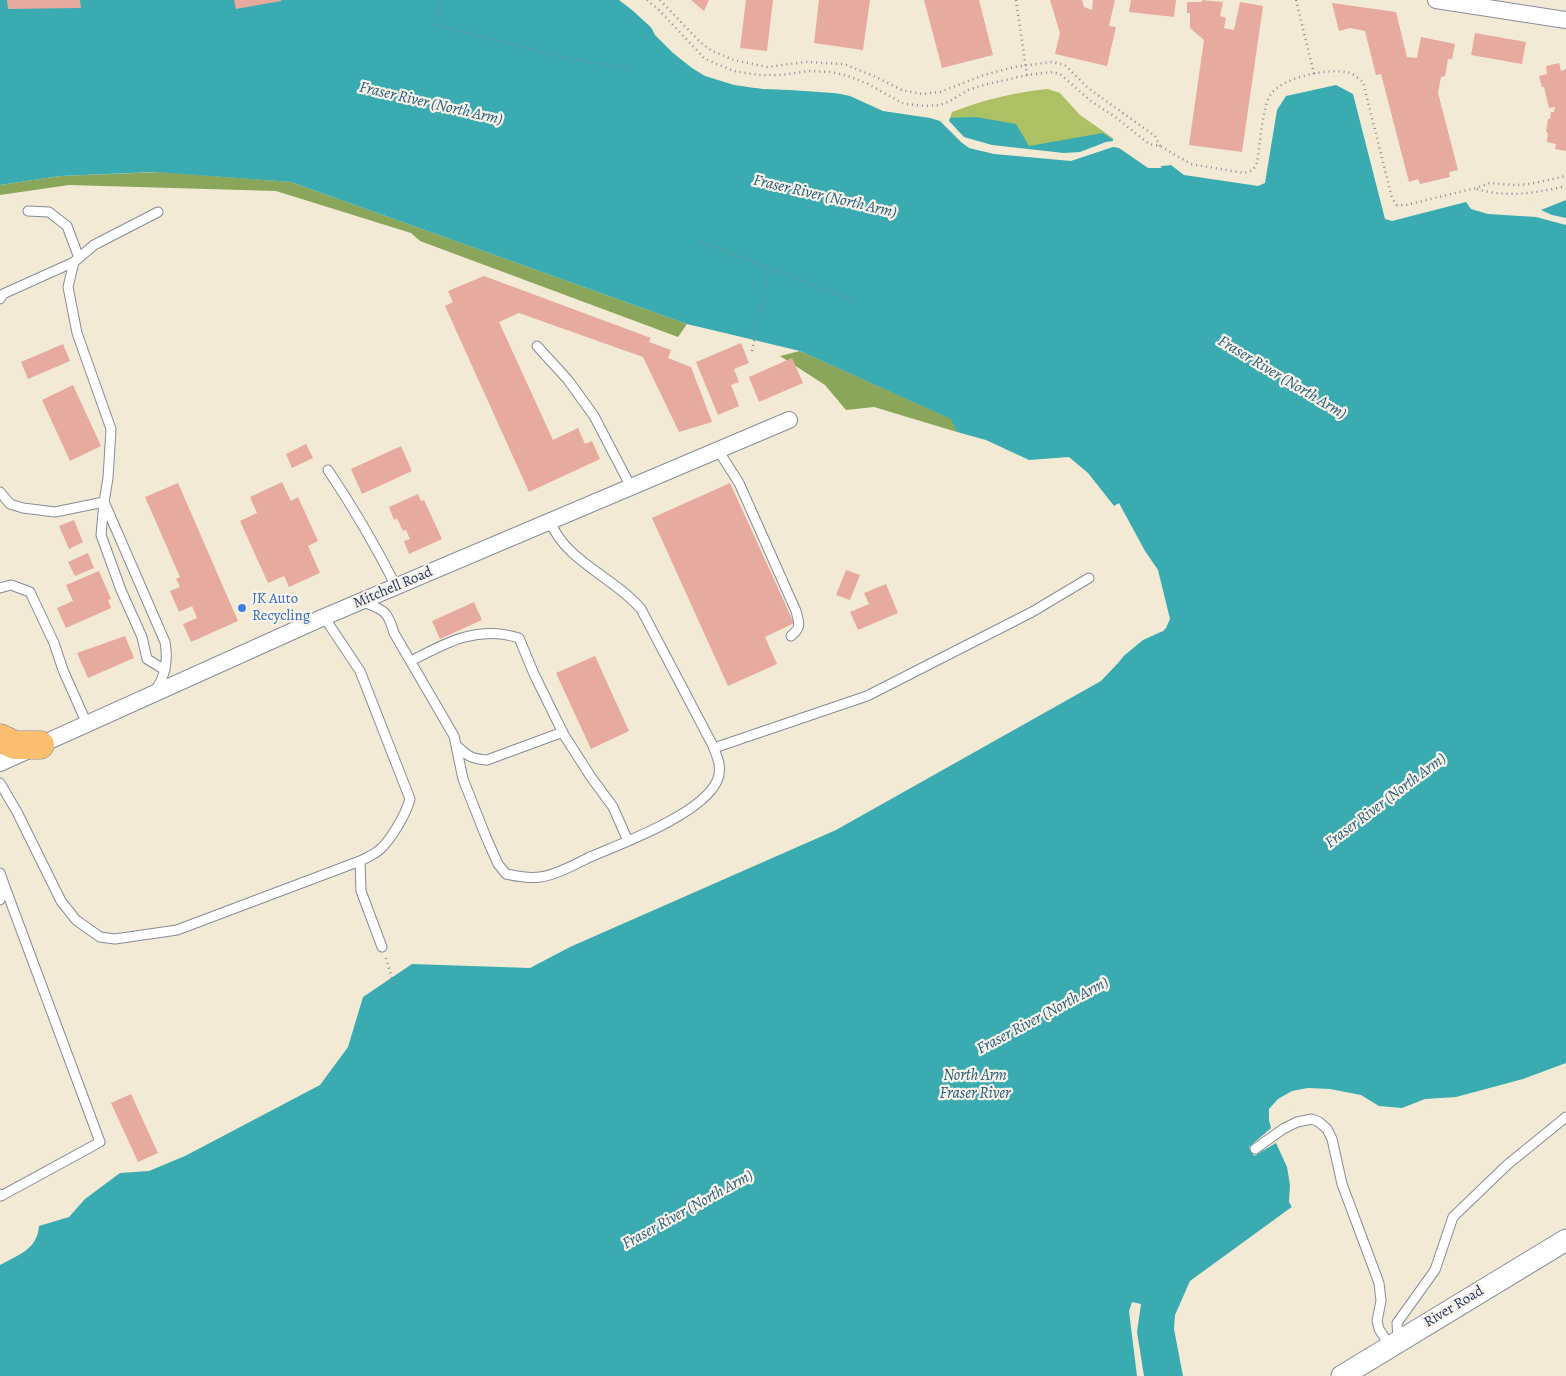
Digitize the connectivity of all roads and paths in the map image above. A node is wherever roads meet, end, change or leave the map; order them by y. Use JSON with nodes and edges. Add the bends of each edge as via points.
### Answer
{"nodes":[{"id":1,"x":439,"y":0,"type":"edge"},
{"id":2,"x":647,"y":0,"type":"edge"},
{"id":3,"x":660,"y":0,"type":"edge"},
{"id":4,"x":1016,"y":0,"type":"edge"},
{"id":5,"x":1296,"y":0,"type":"edge"},
{"id":6,"x":1436,"y":0,"type":"edge"},
{"id":7,"x":1566,"y":20,"type":"edge"},
{"id":8,"x":1026,"y":64,"type":"junction"},
{"id":9,"x":631,"y":68,"type":"dead end"},
{"id":10,"x":1314,"y":74,"type":"junction"},
{"id":11,"x":1027,"y":75,"type":"junction"},
{"id":12,"x":1160,"y":146,"type":"junction"},
{"id":13,"x":1566,"y":176,"type":"edge"},
{"id":14,"x":1566,"y":186,"type":"edge"},
{"id":15,"x":1476,"y":188,"type":"junction"},
{"id":16,"x":28,"y":211,"type":"dead end"},
{"id":17,"x":158,"y":212,"type":"dead end"},
{"id":18,"x":702,"y":242,"type":"dead end"},
{"id":19,"x":77,"y":260,"type":"junction"},
{"id":20,"x":768,"y":268,"type":"junction"},
{"id":21,"x":0,"y":299,"type":"edge"},
{"id":22,"x":854,"y":301,"type":"dead end"},
{"id":23,"x":537,"y":346,"type":"dead end"},
{"id":24,"x":752,"y":351,"type":"dead end"},
{"id":25,"x":789,"y":420,"type":"dead end"},
{"id":26,"x":718,"y":450,"type":"junction"},
{"id":27,"x":328,"y":470,"type":"dead end"},
{"id":28,"x":631,"y":487,"type":"junction"},
{"id":29,"x":0,"y":492,"type":"edge"},
{"id":30,"x":104,"y":502,"type":"junction"},
{"id":31,"x":550,"y":521,"type":"junction"},
{"id":32,"x":1089,"y":578,"type":"dead end"},
{"id":33,"x":396,"y":586,"type":"junction"},
{"id":34,"x":0,"y":588,"type":"edge"},
{"id":35,"x":361,"y":601,"type":"junction"},
{"id":36,"x":324,"y":617,"type":"junction"},
{"id":37,"x":791,"y":636,"type":"dead end"},
{"id":38,"x":411,"y":661,"type":"junction"},
{"id":39,"x":165,"y":670,"type":"junction"},
{"id":40,"x":152,"y":694,"type":"junction"},
{"id":41,"x":87,"y":724,"type":"junction"},
{"id":42,"x":563,"y":732,"type":"junction"},
{"id":43,"x":0,"y":738,"type":"edge"},
{"id":44,"x":40,"y":745,"type":"junction"},
{"id":45,"x":456,"y":745,"type":"junction"},
{"id":46,"x":714,"y":748,"type":"junction"},
{"id":47,"x":0,"y":763,"type":"edge"},
{"id":48,"x":0,"y":783,"type":"edge"},
{"id":49,"x":628,"y":841,"type":"junction"},
{"id":50,"x":360,"y":861,"type":"junction"},
{"id":51,"x":0,"y":873,"type":"edge"},
{"id":52,"x":5,"y":886,"type":"junction"},
{"id":53,"x":0,"y":900,"type":"edge"},
{"id":54,"x":382,"y":948,"type":"joint"},
{"id":55,"x":397,"y":995,"type":"dead end"},
{"id":56,"x":1566,"y":1116,"type":"edge"},
{"id":57,"x":1255,"y":1149,"type":"dead end"},
{"id":58,"x":0,"y":1195,"type":"edge"},
{"id":59,"x":1566,"y":1240,"type":"edge"},
{"id":60,"x":1394,"y":1343,"type":"junction"},
{"id":61,"x":1342,"y":1376,"type":"edge"}],
"edges":[{"from":1,"to":9,"type":"path","via":[[436,25],[568,59]]},
{"from":2,"to":11,"type":"path","via":[[705,59],[734,71],[758,75],[832,72],[868,84],[904,104],[926,106],[940,105],[968,90]]},
{"from":3,"to":8,"type":"path","via":[[712,51],[767,67],[805,62],[844,64],[902,90],[922,94],[940,92],[984,75]]},
{"from":4,"to":8,"type":"path"},
{"from":5,"to":10,"type":"path"},
{"from":6,"to":7,"type":"street"},
{"from":8,"to":11,"type":"path"},
{"from":8,"to":12,"type":"path","via":[[1052,62],[1064,66],[1088,88],[1155,136]]},
{"from":10,"to":12,"type":"path","via":[[1279,86],[1270,96],[1253,170],[1244,173],[1191,164]]},
{"from":10,"to":15,"type":"path","via":[[1335,71],[1352,74],[1363,82],[1392,198],[1397,204],[1406,205]]},
{"from":11,"to":12,"type":"path","via":[[1060,74],[1149,144]]},
{"from":13,"to":15,"type":"path","via":[[1530,184],[1490,183]]},
{"from":14,"to":15,"type":"path","via":[[1519,195],[1489,193]]},
{"from":16,"to":19,"type":"lane","via":[[49,212],[67,226]]},
{"from":17,"to":19,"type":"lane","via":[[94,245]]},
{"from":18,"to":20,"type":"path"},
{"from":19,"to":21,"type":"lane","via":[[4,294]]},
{"from":19,"to":30,"type":"lane","via":[[68,287],[77,333],[111,429]]},
{"from":20,"to":22,"type":"path"},
{"from":20,"to":24,"type":"path"},
{"from":23,"to":28,"type":"lane","via":[[568,380],[594,416]]},
{"from":25,"to":26,"type":"street","name":"Mitchell Road"},
{"from":26,"to":28,"type":"street","name":"Mitchell Road"},
{"from":26,"to":37,"type":"lane","via":[[739,483],[796,611],[799,623]]},
{"from":27,"to":33,"type":"lane"},
{"from":28,"to":31,"type":"street","name":"Mitchell Road"},
{"from":29,"to":30,"type":"lane","via":[[10,504],[55,512]]},
{"from":30,"to":39,"type":"lane","via":[[165,642]]},
{"from":30,"to":39,"type":"lane","via":[[101,535],[142,637],[147,659]]},
{"from":31,"to":33,"type":"street","name":"Mitchell Road"},
{"from":31,"to":46,"type":"lane","via":[[564,546],[630,596],[641,609]]},
{"from":32,"to":46,"type":"lane","via":[[1032,612],[867,696]]},
{"from":33,"to":35,"type":"street","name":"Mitchell Road"},
{"from":34,"to":41,"type":"lane","via":[[11,585],[30,592]]},
{"from":35,"to":36,"type":"street","name":"Mitchell Road"},
{"from":35,"to":38,"type":"lane","via":[[384,610]]},
{"from":36,"to":40,"type":"street","name":"Mitchell Road"},
{"from":36,"to":50,"type":"lane","via":[[360,672],[410,799],[408,809],[379,850]]},
{"from":38,"to":42,"type":"lane","via":[[450,641],[477,634],[504,633],[519,638]]},
{"from":38,"to":45,"type":"lane"},
{"from":39,"to":40,"type":"lane"},
{"from":40,"to":41,"type":"street","name":"Mitchell Road"},
{"from":41,"to":44,"type":"street","name":"Mitchell Road"},
{"from":42,"to":45,"type":"lane","via":[[487,760],[467,756]]},
{"from":42,"to":49,"type":"lane","via":[[613,807]]},
{"from":43,"to":44,"type":"highway","via":[[16,745]]},
{"from":44,"to":47,"type":"street","name":"Mitchell Road"},
{"from":45,"to":49,"type":"lane","via":[[463,779],[498,864],[506,874],[540,877]]},
{"from":46,"to":49,"type":"lane","via":[[719,769],[718,780],[711,790],[683,813]]},
{"from":48,"to":50,"type":"lane","via":[[61,901],[76,920],[100,937],[115,939],[177,930]]},
{"from":50,"to":54,"type":"lane","via":[[362,891]]},
{"from":51,"to":52,"type":"lane"},
{"from":52,"to":53,"type":"lane"},
{"from":52,"to":58,"type":"lane","via":[[100,1142]]},
{"from":54,"to":55,"type":"path"},
{"from":56,"to":60,"type":"lane","via":[[1453,1217],[1435,1270],[1397,1323]]},
{"from":57,"to":60,"type":"lane","via":[[1297,1122],[1312,1119],[1327,1128],[1342,1184],[1379,1283],[1379,1329]]},
{"from":59,"to":60,"type":"street","name":"River Road"},
{"from":60,"to":61,"type":"street","name":"River Road"}]}
